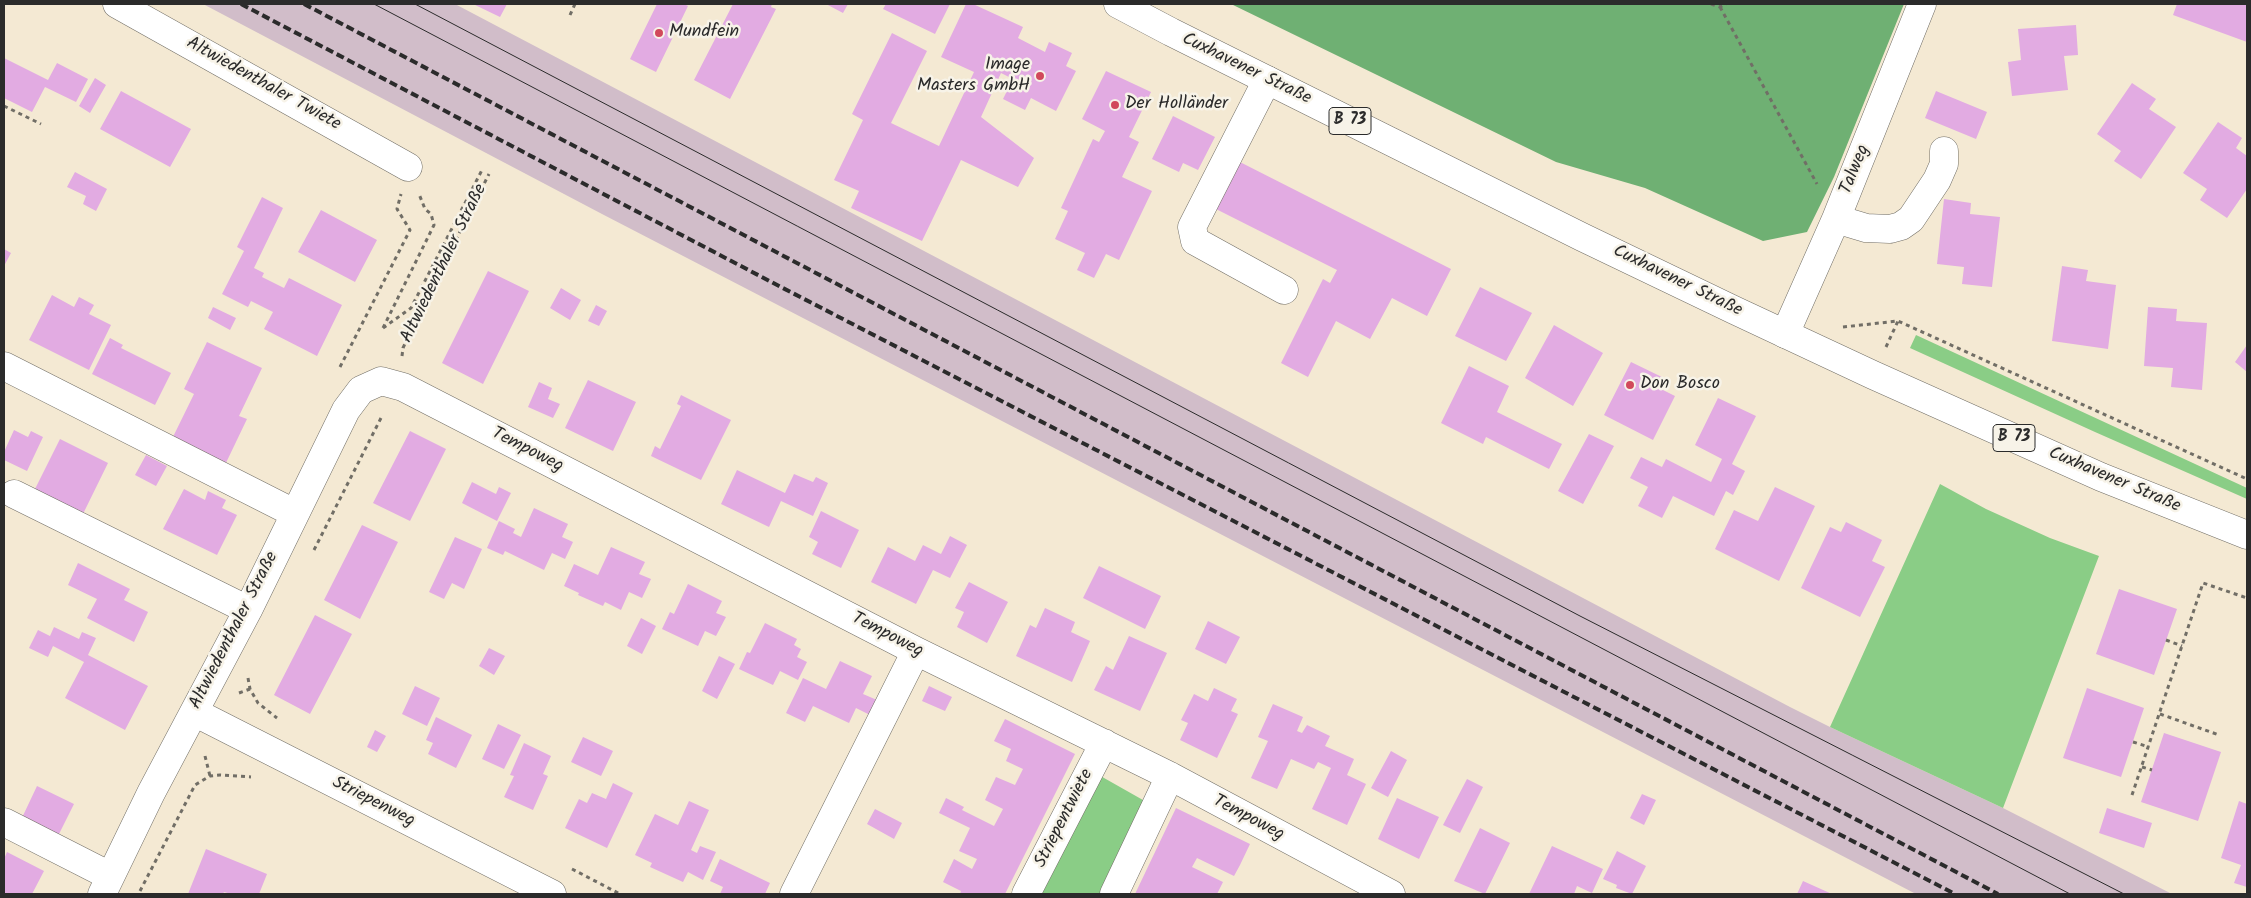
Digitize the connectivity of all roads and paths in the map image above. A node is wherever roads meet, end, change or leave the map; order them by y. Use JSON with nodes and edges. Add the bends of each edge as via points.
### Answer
{"nodes":[{"id":1,"x":118,"y":4,"type":"edge"},
{"id":2,"x":575,"y":4,"type":"edge"},
{"id":3,"x":1118,"y":4,"type":"edge"},
{"id":4,"x":1711,"y":4,"type":"edge"},
{"id":5,"x":1726,"y":4,"type":"edge"},
{"id":6,"x":1922,"y":4,"type":"edge"},
{"id":7,"x":1720,"y":8,"type":"junction"},
{"id":8,"x":570,"y":15,"type":"dead end"},
{"id":9,"x":1267,"y":80,"type":"junction"},
{"id":10,"x":4,"y":106,"type":"edge"},
{"id":11,"x":41,"y":124,"type":"dead end"},
{"id":12,"x":1944,"y":151,"type":"dead end"},
{"id":13,"x":408,"y":167,"type":"joint"},
{"id":14,"x":482,"y":170,"type":"dead end"},
{"id":15,"x":489,"y":174,"type":"dead end"},
{"id":16,"x":1836,"y":220,"type":"junction"},
{"id":17,"x":1284,"y":290,"type":"dead end"},
{"id":18,"x":411,"y":308,"type":"junction"},
{"id":19,"x":420,"y":311,"type":"junction"},
{"id":20,"x":1898,"y":321,"type":"dead end"},
{"id":21,"x":1785,"y":334,"type":"junction"},
{"id":22,"x":4,"y":366,"type":"edge"},
{"id":23,"x":389,"y":383,"type":"junction"},
{"id":24,"x":384,"y":413,"type":"dead end"},
{"id":25,"x":2247,"y":479,"type":"edge"},
{"id":26,"x":14,"y":494,"type":"dead end"},
{"id":27,"x":294,"y":513,"type":"junction"},
{"id":28,"x":2247,"y":535,"type":"edge"},
{"id":29,"x":311,"y":555,"type":"dead end"},
{"id":30,"x":2247,"y":598,"type":"edge"},
{"id":31,"x":248,"y":610,"type":"junction"},
{"id":32,"x":2166,"y":640,"type":"dead end"},
{"id":33,"x":2182,"y":646,"type":"junction"},
{"id":34,"x":916,"y":651,"type":"junction"},
{"id":35,"x":252,"y":671,"type":"dead end"},
{"id":36,"x":250,"y":689,"type":"junction"},
{"id":37,"x":244,"y":692,"type":"dead end"},
{"id":38,"x":194,"y":712,"type":"junction"},
{"id":39,"x":2160,"y":714,"type":"junction"},
{"id":40,"x":278,"y":718,"type":"dead end"},
{"id":41,"x":2219,"y":735,"type":"dead end"},
{"id":42,"x":2133,"y":742,"type":"dead end"},
{"id":43,"x":1104,"y":743,"type":"junction"},
{"id":44,"x":2149,"y":747,"type":"junction"},
{"id":45,"x":207,"y":763,"type":"dead end"},
{"id":46,"x":2142,"y":767,"type":"junction"},
{"id":47,"x":2152,"y":770,"type":"dead end"},
{"id":48,"x":210,"y":776,"type":"junction"},
{"id":49,"x":1170,"y":776,"type":"junction"},
{"id":50,"x":258,"y":778,"type":"dead end"},
{"id":51,"x":2132,"y":795,"type":"dead end"},
{"id":52,"x":4,"y":822,"type":"edge"},
{"id":53,"x":567,"y":867,"type":"dead end"},
{"id":54,"x":106,"y":885,"type":"edge"},
{"id":55,"x":138,"y":894,"type":"edge"},
{"id":56,"x":552,"y":894,"type":"edge"},
{"id":57,"x":620,"y":894,"type":"edge"},
{"id":58,"x":794,"y":894,"type":"edge"},
{"id":59,"x":1026,"y":894,"type":"edge"},
{"id":60,"x":1114,"y":894,"type":"edge"},
{"id":61,"x":1391,"y":894,"type":"edge"}],
"edges":[{"from":1,"to":13,"type":"street","name":"Altwiedenthaler Twiete"},
{"from":2,"to":8,"type":"path"},
{"from":3,"to":9,"type":"street","name":"Cuxhavener Straße","number":"B 73"},
{"from":4,"to":7,"type":"path"},
{"from":5,"to":7,"type":"path"},
{"from":6,"to":16,"type":"street","name":"Talweg"},
{"from":7,"to":16,"type":"path"},
{"from":9,"to":17,"type":"street","via":[[1192,227],[1195,241]]},
{"from":9,"to":21,"type":"street","name":"Cuxhavener Straße","number":"B 73"},
{"from":10,"to":11,"type":"path"},
{"from":12,"to":16,"type":"street","via":[[1944,164],[1937,180],[1911,219],[1901,226],[1866,228]]},
{"from":13,"to":18,"type":"path","name":"Altwiedenthaler Straße","via":[[434,225],[383,328]]},
{"from":14,"to":18,"type":"path","name":"Altwiedenthaler Straße"},
{"from":15,"to":19,"type":"path","name":"Altwiedenthaler Straße"},
{"from":16,"to":21,"type":"street","name":"Talweg"},
{"from":18,"to":19,"type":"path"},
{"from":19,"to":23,"type":"path","name":"Altwiedenthaler Straße"},
{"from":20,"to":25,"type":"path"},
{"from":21,"to":28,"type":"street","name":"Cuxhavener Straße","number":"B 73","via":[[2101,477]]},
{"from":22,"to":27,"type":"street"},
{"from":23,"to":27,"type":"street","name":"Altwiedenthaler Straße","via":[[366,386],[351,401]]},
{"from":23,"to":34,"type":"street","name":"Tempoweg"},
{"from":24,"to":29,"type":"path"},
{"from":26,"to":31,"type":"street"},
{"from":27,"to":31,"type":"street","name":"Altwiedenthaler Straße"},
{"from":30,"to":33,"type":"path","via":[[2203,583]]},
{"from":31,"to":38,"type":"street","name":"Altwiedenthaler Straße"},
{"from":32,"to":33,"type":"path"},
{"from":33,"to":39,"type":"path"},
{"from":34,"to":43,"type":"street","name":"Tempoweg"},
{"from":34,"to":58,"type":"street"},
{"from":35,"to":36,"type":"path","via":[[248,680]]},
{"from":36,"to":37,"type":"path"},
{"from":36,"to":40,"type":"path","via":[[258,703]]},
{"from":38,"to":54,"type":"street","name":"Altwiedenthaler Straße"},
{"from":38,"to":56,"type":"street","name":"Striepenweg"},
{"from":39,"to":41,"type":"path"},
{"from":39,"to":44,"type":"path"},
{"from":42,"to":44,"type":"path"},
{"from":43,"to":49,"type":"street","name":"Tempoweg"},
{"from":43,"to":59,"type":"street","name":"Striepentwiete"},
{"from":44,"to":46,"type":"path"},
{"from":45,"to":48,"type":"path"},
{"from":46,"to":47,"type":"path"},
{"from":46,"to":51,"type":"path"},
{"from":48,"to":50,"type":"path","via":[[233,774]]},
{"from":48,"to":55,"type":"path","via":[[195,785]]},
{"from":49,"to":60,"type":"street"},
{"from":49,"to":61,"type":"street","name":"Tempoweg"},
{"from":52,"to":54,"type":"street"},
{"from":53,"to":57,"type":"path"}]}
